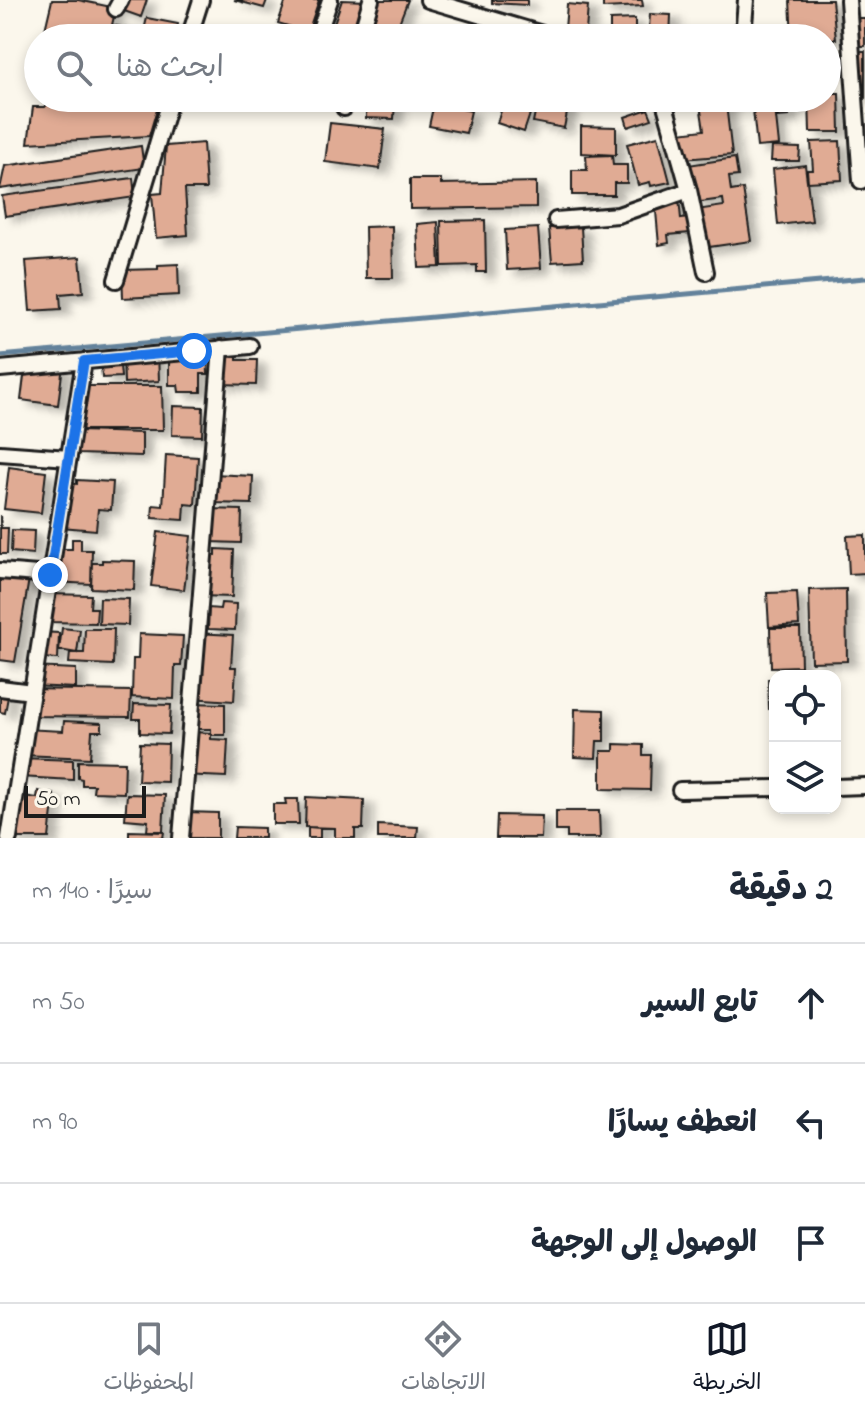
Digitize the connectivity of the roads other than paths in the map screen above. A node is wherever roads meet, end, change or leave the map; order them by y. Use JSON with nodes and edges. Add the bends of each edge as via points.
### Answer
{"nodes":[{"id":1,"x":201,"y":0,"type":"edge"},
{"id":2,"x":330,"y":0,"type":"edge"},
{"id":3,"x":371,"y":0,"type":"edge"},
{"id":4,"x":428,"y":0,"type":"edge"},
{"id":5,"x":746,"y":0,"type":"edge"},
{"id":6,"x":848,"y":0,"type":"edge"},
{"id":7,"x":193,"y":24,"type":"edge"},
{"id":8,"x":322,"y":24,"type":"edge"},
{"id":9,"x":364,"y":24,"type":"edge"},
{"id":10,"x":509,"y":24,"type":"edge"},
{"id":11,"x":744,"y":24,"type":"edge"},
{"id":12,"x":167,"y":112,"type":"edge"},
{"id":13,"x":667,"y":112,"type":"edge"},
{"id":14,"x":861,"y":181,"type":"dead end"},
{"id":15,"x":689,"y":190,"type":"junction"},
{"id":16,"x":556,"y":220,"type":"dead end"},
{"id":17,"x":706,"y":272,"type":"dead end"},
{"id":18,"x":116,"y":280,"type":"dead end"},
{"id":19,"x":250,"y":346,"type":"dead end"},
{"id":20,"x":221,"y":348,"type":"junction"},
{"id":21,"x":84,"y":361,"type":"junction"},
{"id":22,"x":0,"y":369,"type":"edge"},
{"id":23,"x":0,"y":453,"type":"edge"},
{"id":24,"x":69,"y":458,"type":"junction"},
{"id":25,"x":0,"y":571,"type":"edge"},
{"id":26,"x":50,"y":575,"type":"junction"},
{"id":27,"x":0,"y":688,"type":"edge"},
{"id":28,"x":32,"y":692,"type":"junction"},
{"id":29,"x":865,"y":786,"type":"edge"},
{"id":30,"x":841,"y":787,"type":"edge"},
{"id":31,"x":769,"y":788,"type":"edge"},
{"id":32,"x":680,"y":790,"type":"dead end"},
{"id":33,"x":9,"y":838,"type":"edge"},
{"id":34,"x":181,"y":838,"type":"edge"}],
"edges":[{"from":1,"to":7,"type":"street"},
{"from":2,"to":8,"type":"street"},
{"from":3,"to":9,"type":"street"},
{"from":4,"to":10,"type":"street"},
{"from":5,"to":11,"type":"street"},
{"from":6,"to":14,"type":"street"},
{"from":12,"to":18,"type":"street"},
{"from":13,"to":15,"type":"street"},
{"from":15,"to":16,"type":"street","via":[[618,215]]},
{"from":15,"to":17,"type":"street"},
{"from":19,"to":20,"type":"street"},
{"from":20,"to":21,"type":"street"},
{"from":20,"to":34,"type":"street"},
{"from":21,"to":22,"type":"street"},
{"from":21,"to":24,"type":"street"},
{"from":23,"to":24,"type":"street"},
{"from":24,"to":26,"type":"street"},
{"from":25,"to":26,"type":"street"},
{"from":26,"to":28,"type":"street"},
{"from":27,"to":28,"type":"street"},
{"from":28,"to":33,"type":"street"},
{"from":29,"to":30,"type":"street"},
{"from":31,"to":32,"type":"street"}]}
